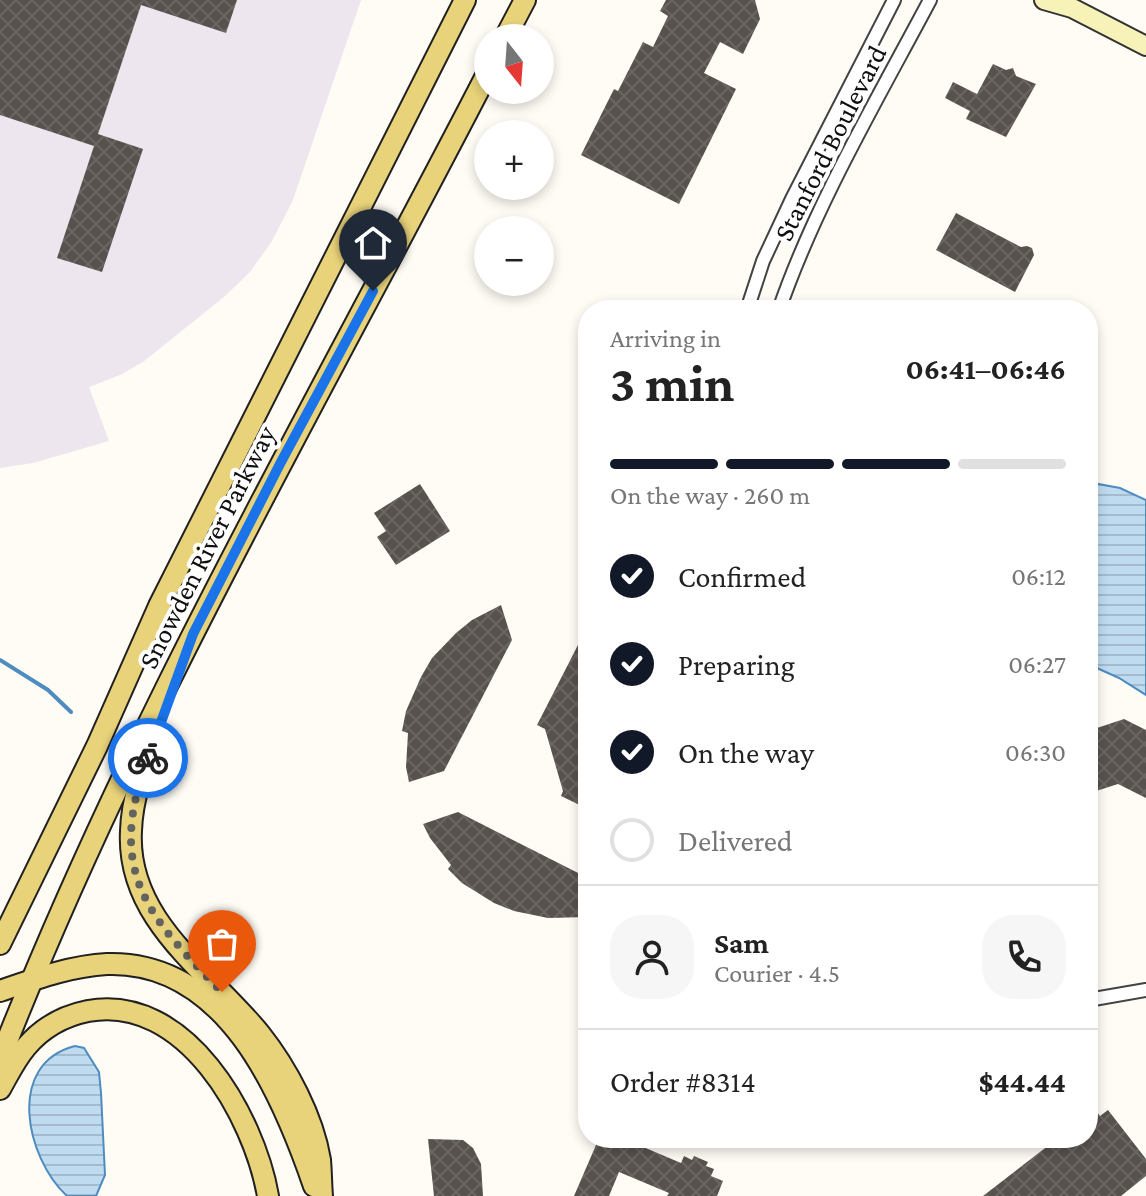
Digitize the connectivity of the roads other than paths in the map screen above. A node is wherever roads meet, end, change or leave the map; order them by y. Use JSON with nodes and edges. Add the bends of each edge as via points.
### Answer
{"nodes":[{"id":1,"x":465,"y":0,"type":"edge"},
{"id":2,"x":525,"y":0,"type":"edge"},
{"id":3,"x":894,"y":0,"type":"edge"},
{"id":4,"x":930,"y":0,"type":"edge"},
{"id":5,"x":1044,"y":0,"type":"edge"},
{"id":6,"x":1069,"y":4,"type":"edge"},
{"id":7,"x":512,"y":24,"type":"edge"},
{"id":8,"x":1146,"y":46,"type":"edge"},
{"id":9,"x":474,"y":98,"type":"edge"},
{"id":10,"x":750,"y":300,"type":"edge"},
{"id":11,"x":783,"y":300,"type":"edge"},
{"id":12,"x":159,"y":606,"type":"junction"},
{"id":13,"x":193,"y":634,"type":"junction"},
{"id":14,"x":0,"y":912,"type":"edge"},
{"id":15,"x":0,"y":944,"type":"edge"},
{"id":16,"x":30,"y":981,"type":"junction"},
{"id":17,"x":1146,"y":990,"type":"edge"},
{"id":18,"x":0,"y":991,"type":"edge"},
{"id":19,"x":1098,"y":998,"type":"edge"},
{"id":20,"x":0,"y":1059,"type":"edge"},
{"id":21,"x":0,"y":1089,"type":"edge"},
{"id":22,"x":268,"y":1196,"type":"edge"},
{"id":23,"x":320,"y":1196,"type":"edge"}],
"edges":[{"from":1,"to":12,"type":"main road","name":"Snowden River Parkway"},
{"from":2,"to":7,"type":"main road"},
{"from":3,"to":10,"type":"street","name":"Stanford Boulevard","via":[[786,211]]},
{"from":4,"to":11,"type":"street","name":"Stanford Boulevard","via":[[820,213]]},
{"from":5,"to":6,"type":"street"},
{"from":6,"to":8,"type":"street"},
{"from":9,"to":13,"type":"main road","name":"Snowden River Parkway"},
{"from":12,"to":14,"type":"main road","via":[[85,739]]},
{"from":12,"to":15,"type":"main road","name":"Snowden River Parkway"},
{"from":13,"to":16,"type":"main road","name":"Snowden River Parkway"},
{"from":13,"to":23,"type":"main road","via":[[143,769],[130,833],[133,859],[160,926],[245,1016],[280,1065],[311,1129],[320,1159]]},
{"from":16,"to":18,"type":"main road"},
{"from":16,"to":20,"type":"main road","name":"Snowden River Parkway"},
{"from":16,"to":23,"type":"main road","via":[[80,967],[133,966],[163,974],[210,1004],[267,1072]]},
{"from":17,"to":19,"type":"street"},
{"from":21,"to":22,"type":"main road","via":[[24,1049],[64,1018],[99,1009],[155,1020],[191,1046],[227,1093],[255,1146]]}]}
